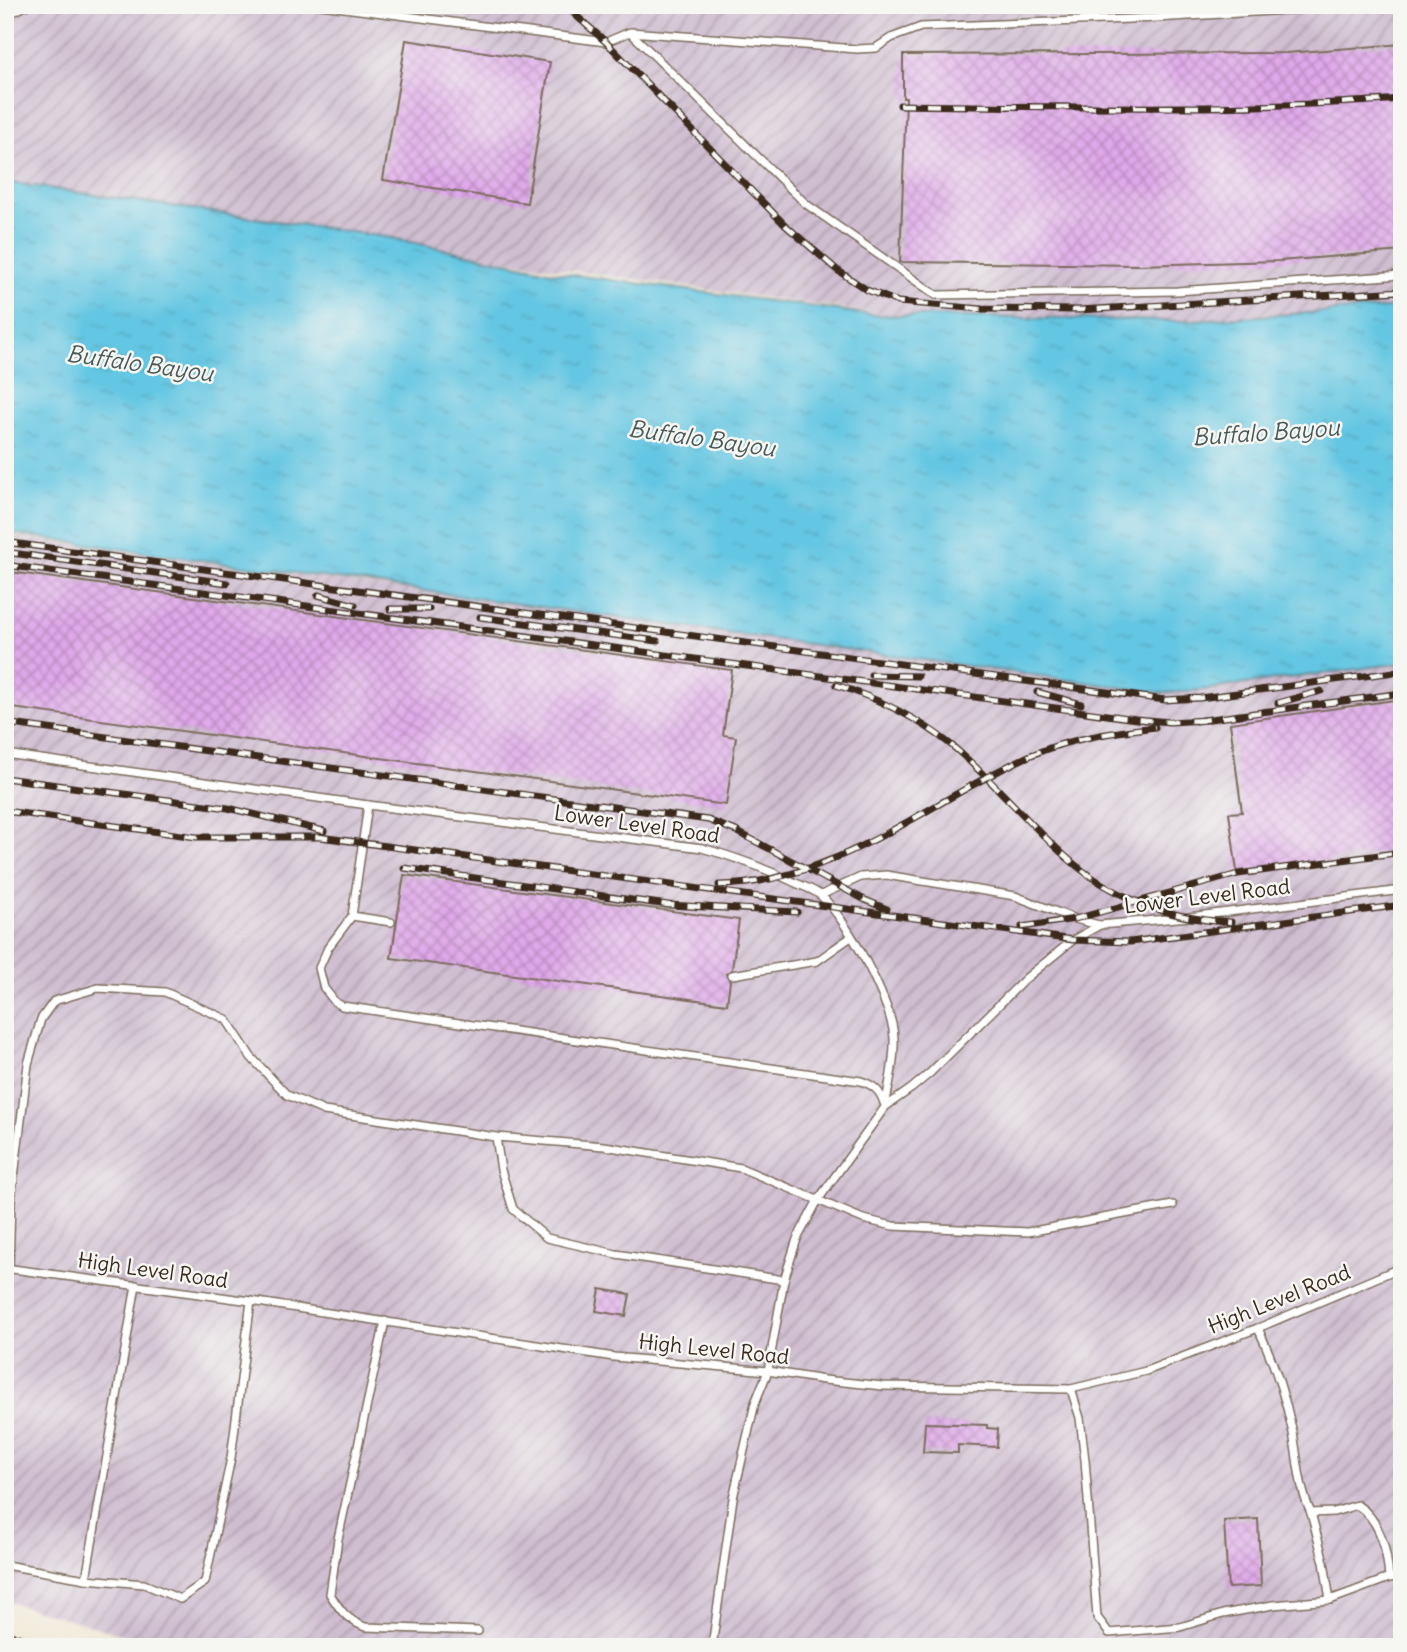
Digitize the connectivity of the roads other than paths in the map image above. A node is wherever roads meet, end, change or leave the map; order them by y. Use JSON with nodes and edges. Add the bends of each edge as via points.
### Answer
{"nodes":[{"id":1,"x":27,"y":5,"type":"edge"},
{"id":2,"x":321,"y":5,"type":"edge"},
{"id":3,"x":1368,"y":5,"type":"edge"},
{"id":4,"x":5,"y":16,"type":"edge"},
{"id":5,"x":631,"y":32,"type":"junction"},
{"id":6,"x":1402,"y":275,"type":"edge"},
{"id":7,"x":5,"y":754,"type":"edge"},
{"id":8,"x":368,"y":805,"type":"junction"},
{"id":9,"x":1402,"y":890,"type":"edge"},
{"id":10,"x":821,"y":895,"type":"junction"},
{"id":11,"x":352,"y":916,"type":"junction"},
{"id":12,"x":391,"y":922,"type":"dead end"},
{"id":13,"x":1100,"y":925,"type":"junction"},
{"id":14,"x":851,"y":936,"type":"junction"},
{"id":15,"x":732,"y":975,"type":"dead end"},
{"id":16,"x":885,"y":1107,"type":"junction"},
{"id":17,"x":496,"y":1137,"type":"junction"},
{"id":18,"x":818,"y":1200,"type":"junction"},
{"id":19,"x":1173,"y":1205,"type":"dead end"},
{"id":20,"x":7,"y":1268,"type":"edge"},
{"id":21,"x":1402,"y":1268,"type":"edge"},
{"id":22,"x":784,"y":1280,"type":"junction"},
{"id":23,"x":136,"y":1285,"type":"junction"},
{"id":24,"x":251,"y":1300,"type":"junction"},
{"id":25,"x":385,"y":1321,"type":"junction"},
{"id":26,"x":1258,"y":1328,"type":"junction"},
{"id":27,"x":768,"y":1371,"type":"junction"},
{"id":28,"x":1071,"y":1389,"type":"junction"},
{"id":29,"x":1311,"y":1513,"type":"junction"},
{"id":30,"x":5,"y":1565,"type":"edge"},
{"id":31,"x":1402,"y":1576,"type":"edge"},
{"id":32,"x":1389,"y":1578,"type":"junction"},
{"id":33,"x":86,"y":1579,"type":"junction"},
{"id":34,"x":1330,"y":1600,"type":"junction"},
{"id":35,"x":478,"y":1632,"type":"dead end"},
{"id":36,"x":559,"y":1644,"type":"dead end"},
{"id":37,"x":573,"y":1647,"type":"edge"},
{"id":38,"x":712,"y":1647,"type":"edge"}],
"edges":[{"from":1,"to":4,"type":"lane"},
{"from":2,"to":5,"type":"lane","via":[[606,42]]},
{"from":3,"to":5,"type":"lane","via":[[921,27],[876,48]]},
{"from":5,"to":6,"type":"lane","via":[[806,204],[936,295],[1177,290]]},
{"from":7,"to":8,"type":"lane","name":"Lower Level Road"},
{"from":8,"to":10,"type":"lane","name":"Lower Level Road","via":[[702,848]]},
{"from":8,"to":11,"type":"lane"},
{"from":9,"to":13,"type":"lane","name":"Lower Level Road"},
{"from":10,"to":13,"type":"lane","via":[[861,877],[886,875],[1016,896]]},
{"from":10,"to":14,"type":"lane"},
{"from":11,"to":12,"type":"lane"},
{"from":11,"to":16,"type":"lane","via":[[319,968],[328,995],[342,1006],[861,1081],[878,1090]]},
{"from":13,"to":16,"type":"lane","name":"Lower Level Road","via":[[1073,940],[1025,979],[930,1073]]},
{"from":14,"to":15,"type":"lane","via":[[817,961]]},
{"from":14,"to":16,"type":"lane","via":[[888,1012],[894,1035]]},
{"from":16,"to":18,"type":"lane"},
{"from":17,"to":18,"type":"lane","via":[[604,1146],[741,1168]]},
{"from":17,"to":20,"type":"lane","via":[[324,1111],[287,1095],[251,1057],[226,1019],[165,992],[98,988],[54,1001],[41,1019],[28,1064]]},
{"from":17,"to":22,"type":"lane","via":[[513,1209],[547,1238],[616,1254]]},
{"from":18,"to":19,"type":"lane","via":[[893,1226],[1028,1232]]},
{"from":18,"to":22,"type":"lane","via":[[797,1239]]},
{"from":20,"to":23,"type":"lane","name":"High Level Road"},
{"from":21,"to":26,"type":"lane","name":"High Level Road"},
{"from":22,"to":27,"type":"lane"},
{"from":23,"to":24,"type":"lane","name":"High Level Road"},
{"from":23,"to":33,"type":"lane"},
{"from":24,"to":25,"type":"lane","name":"High Level Road"},
{"from":24,"to":33,"type":"lane","via":[[231,1458],[205,1582],[180,1599],[144,1584]]},
{"from":25,"to":27,"type":"lane","name":"High Level Road","via":[[614,1357]]},
{"from":25,"to":35,"type":"lane","via":[[330,1594],[351,1622],[365,1627]]},
{"from":26,"to":28,"type":"lane","name":"High Level Road","via":[[1146,1371]]},
{"from":26,"to":29,"type":"lane","via":[[1274,1360],[1303,1495]]},
{"from":27,"to":28,"type":"lane","name":"High Level Road","via":[[883,1386]]},
{"from":27,"to":38,"type":"lane","via":[[753,1410],[733,1498]]},
{"from":28,"to":34,"type":"lane","via":[[1085,1460],[1097,1617],[1109,1633],[1180,1627],[1273,1605]]},
{"from":29,"to":32,"type":"lane","via":[[1334,1513],[1357,1505],[1370,1514],[1387,1557]]},
{"from":29,"to":34,"type":"lane"},
{"from":30,"to":33,"type":"lane"},
{"from":31,"to":32,"type":"lane"},
{"from":32,"to":34,"type":"lane"},
{"from":36,"to":37,"type":"lane"}]}
